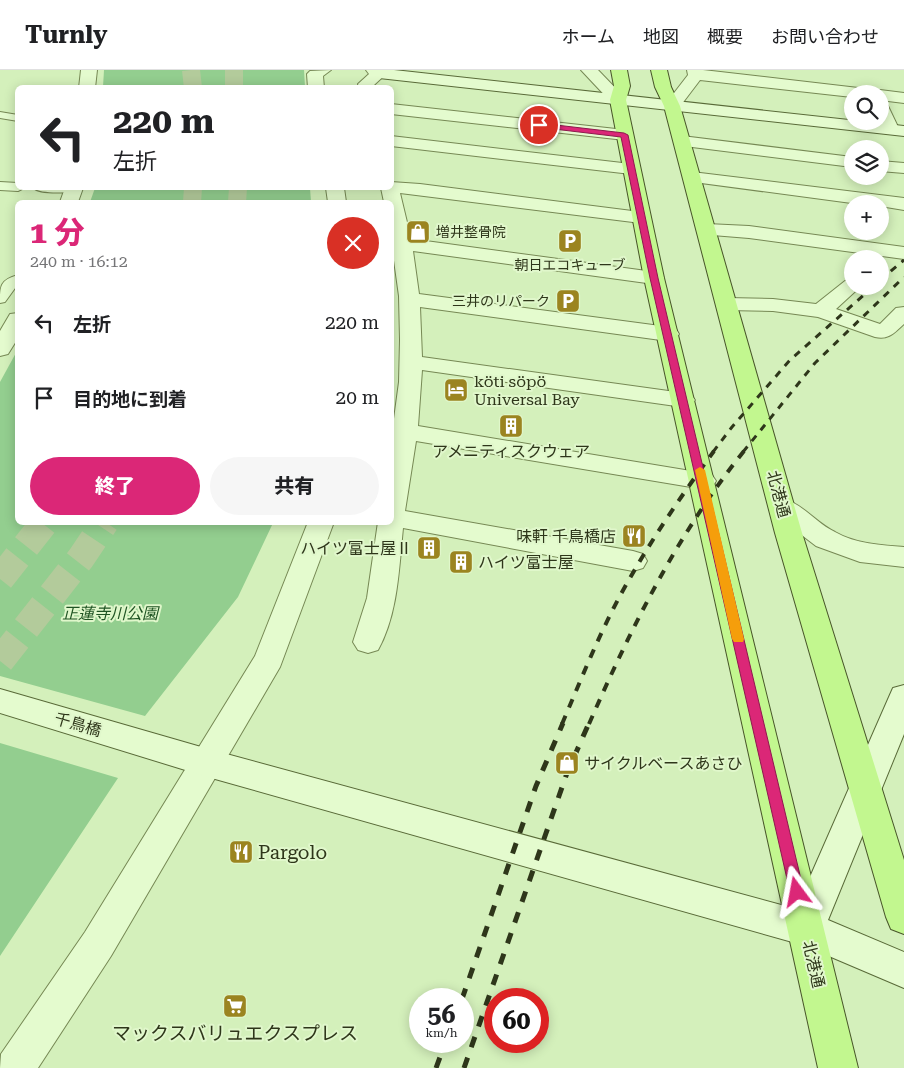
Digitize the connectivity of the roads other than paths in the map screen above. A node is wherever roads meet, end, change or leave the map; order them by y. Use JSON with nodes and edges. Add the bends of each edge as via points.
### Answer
{"nodes":[{"id":1,"x":89,"y":70,"type":"edge"},
{"id":2,"x":323,"y":70,"type":"edge"},
{"id":3,"x":590,"y":70,"type":"edge"},
{"id":4,"x":619,"y":70,"type":"edge"},
{"id":5,"x":659,"y":70,"type":"edge"},
{"id":6,"x":372,"y":71,"type":"edge"},
{"id":7,"x":696,"y":73,"type":"edge"},
{"id":8,"x":87,"y":85,"type":"edge"},
{"id":9,"x":316,"y":85,"type":"edge"},
{"id":10,"x":366,"y":85,"type":"edge"},
{"id":11,"x":854,"y":85,"type":"edge"},
{"id":12,"x":889,"y":96,"type":"edge"},
{"id":13,"x":904,"y":98,"type":"edge"},
{"id":14,"x":618,"y":100,"type":"junction"},
{"id":15,"x":672,"y":106,"type":"junction"},
{"id":16,"x":394,"y":109,"type":"edge"},
{"id":17,"x":0,"y":115,"type":"edge"},
{"id":18,"x":15,"y":118,"type":"edge"},
{"id":19,"x":889,"y":118,"type":"edge"},
{"id":20,"x":898,"y":130,"type":"edge"},
{"id":21,"x":624,"y":135,"type":"junction"},
{"id":22,"x":394,"y":141,"type":"edge"},
{"id":23,"x":682,"y":141,"type":"junction"},
{"id":24,"x":844,"y":161,"type":"edge"},
{"id":25,"x":889,"y":167,"type":"edge"},
{"id":26,"x":904,"y":168,"type":"edge"},
{"id":27,"x":631,"y":169,"type":"junction"},
{"id":28,"x":692,"y":177,"type":"junction"},
{"id":29,"x":0,"y":186,"type":"edge"},
{"id":30,"x":15,"y":187,"type":"edge"},
{"id":31,"x":394,"y":188,"type":"edge"},
{"id":32,"x":53,"y":190,"type":"edge"},
{"id":33,"x":72,"y":193,"type":"edge"},
{"id":34,"x":394,"y":202,"type":"edge"},
{"id":35,"x":904,"y":204,"type":"edge"},
{"id":36,"x":641,"y":216,"type":"junction"},
{"id":37,"x":707,"y":230,"type":"junction"},
{"id":38,"x":403,"y":244,"type":"junction"},
{"id":39,"x":895,"y":252,"type":"edge"},
{"id":40,"x":654,"y":278,"type":"junction"},
{"id":41,"x":15,"y":280,"type":"edge"},
{"id":42,"x":844,"y":292,"type":"edge"},
{"id":43,"x":0,"y":299,"type":"edge"},
{"id":44,"x":410,"y":299,"type":"junction"},
{"id":45,"x":727,"y":304,"type":"junction"},
{"id":46,"x":821,"y":311,"type":"junction"},
{"id":47,"x":904,"y":313,"type":"edge"},
{"id":48,"x":15,"y":324,"type":"edge"},
{"id":49,"x":668,"y":334,"type":"junction"},
{"id":50,"x":0,"y":349,"type":"edge"},
{"id":51,"x":411,"y":362,"type":"junction"},
{"id":52,"x":683,"y":400,"type":"junction"},
{"id":53,"x":404,"y":431,"type":"junction"},
{"id":54,"x":702,"y":481,"type":"junction"},
{"id":55,"x":394,"y":497,"type":"edge"},
{"id":56,"x":782,"y":506,"type":"junction"},
{"id":57,"x":394,"y":518,"type":"edge"},
{"id":58,"x":320,"y":525,"type":"edge"},
{"id":59,"x":391,"y":525,"type":"edge"},
{"id":60,"x":904,"y":557,"type":"edge"},
{"id":61,"x":633,"y":561,"type":"dead end"},
{"id":62,"x":368,"y":642,"type":"dead end"},
{"id":63,"x":904,"y":697,"type":"edge"},
{"id":64,"x":0,"y":701,"type":"edge"},
{"id":65,"x":208,"y":763,"type":"junction"},
{"id":66,"x":866,"y":789,"type":"junction"},
{"id":67,"x":904,"y":917,"type":"edge"},
{"id":68,"x":806,"y":929,"type":"junction"},
{"id":69,"x":904,"y":970,"type":"edge"},
{"id":70,"x":15,"y":1068,"type":"edge"},
{"id":71,"x":838,"y":1068,"type":"edge"}],
"edges":[{"from":1,"to":8,"type":"street"},
{"from":2,"to":9,"type":"street","via":[[315,74]]},
{"from":3,"to":14,"type":"street"},
{"from":4,"to":14,"type":"main road","name":"北港通","via":[[622,86]]},
{"from":5,"to":15,"type":"main road","name":"北港通"},
{"from":6,"to":10,"type":"street"},
{"from":6,"to":14,"type":"street"},
{"from":7,"to":11,"type":"street"},
{"from":7,"to":15,"type":"street"},
{"from":12,"to":13,"type":"street"},
{"from":14,"to":15,"type":"street"},
{"from":14,"to":21,"type":"main road","name":"北港通"},
{"from":15,"to":20,"type":"street"},
{"from":15,"to":23,"type":"main road","name":"北港通"},
{"from":16,"to":21,"type":"street"},
{"from":17,"to":18,"type":"lane"},
{"from":19,"to":20,"type":"street"},
{"from":21,"to":27,"type":"main road","name":"北港通"},
{"from":22,"to":27,"type":"street"},
{"from":23,"to":24,"type":"street"},
{"from":23,"to":28,"type":"main road","name":"北港通"},
{"from":25,"to":26,"type":"street"},
{"from":27,"to":36,"type":"main road","name":"北港通"},
{"from":28,"to":35,"type":"street"},
{"from":28,"to":37,"type":"main road","name":"北港通"},
{"from":29,"to":30,"type":"lane"},
{"from":31,"to":36,"type":"street"},
{"from":32,"to":33,"type":"lane"},
{"from":34,"to":38,"type":"street"},
{"from":36,"to":40,"type":"main road","name":"北港通"},
{"from":37,"to":39,"type":"street","via":[[750,232]]},
{"from":37,"to":45,"type":"main road","name":"北港通"},
{"from":38,"to":40,"type":"street"},
{"from":38,"to":44,"type":"street"},
{"from":40,"to":49,"type":"main road","name":"北港通"},
{"from":41,"to":43,"type":"lane"},
{"from":42,"to":46,"type":"street"},
{"from":44,"to":49,"type":"street"},
{"from":44,"to":51,"type":"street"},
{"from":45,"to":46,"type":"street"},
{"from":45,"to":56,"type":"main road","name":"北港通"},
{"from":46,"to":47,"type":"street","via":[[883,332]]},
{"from":48,"to":50,"type":"street"},
{"from":49,"to":52,"type":"main road","name":"北港通"},
{"from":51,"to":52,"type":"street"},
{"from":51,"to":53,"type":"street"},
{"from":52,"to":54,"type":"main road","name":"北港通"},
{"from":53,"to":54,"type":"street"},
{"from":53,"to":55,"type":"street"},
{"from":54,"to":68,"type":"main road","name":"北港通"},
{"from":56,"to":60,"type":"street","via":[[825,539],[860,552]]},
{"from":56,"to":66,"type":"main road","name":"北港通"},
{"from":57,"to":61,"type":"street"},
{"from":58,"to":65,"type":"street","via":[[269,659]]},
{"from":59,"to":62,"type":"street","via":[[381,598]]},
{"from":63,"to":66,"type":"street"},
{"from":64,"to":65,"type":"street","name":"千鳥橋"},
{"from":65,"to":68,"type":"street","name":"千鳥橋"},
{"from":65,"to":70,"type":"street","via":[[98,944]]},
{"from":66,"to":67,"type":"main road","name":"北港通"},
{"from":66,"to":68,"type":"street"},
{"from":68,"to":69,"type":"street","name":"千鳥橋"},
{"from":68,"to":71,"type":"main road","name":"北港通"}]}
